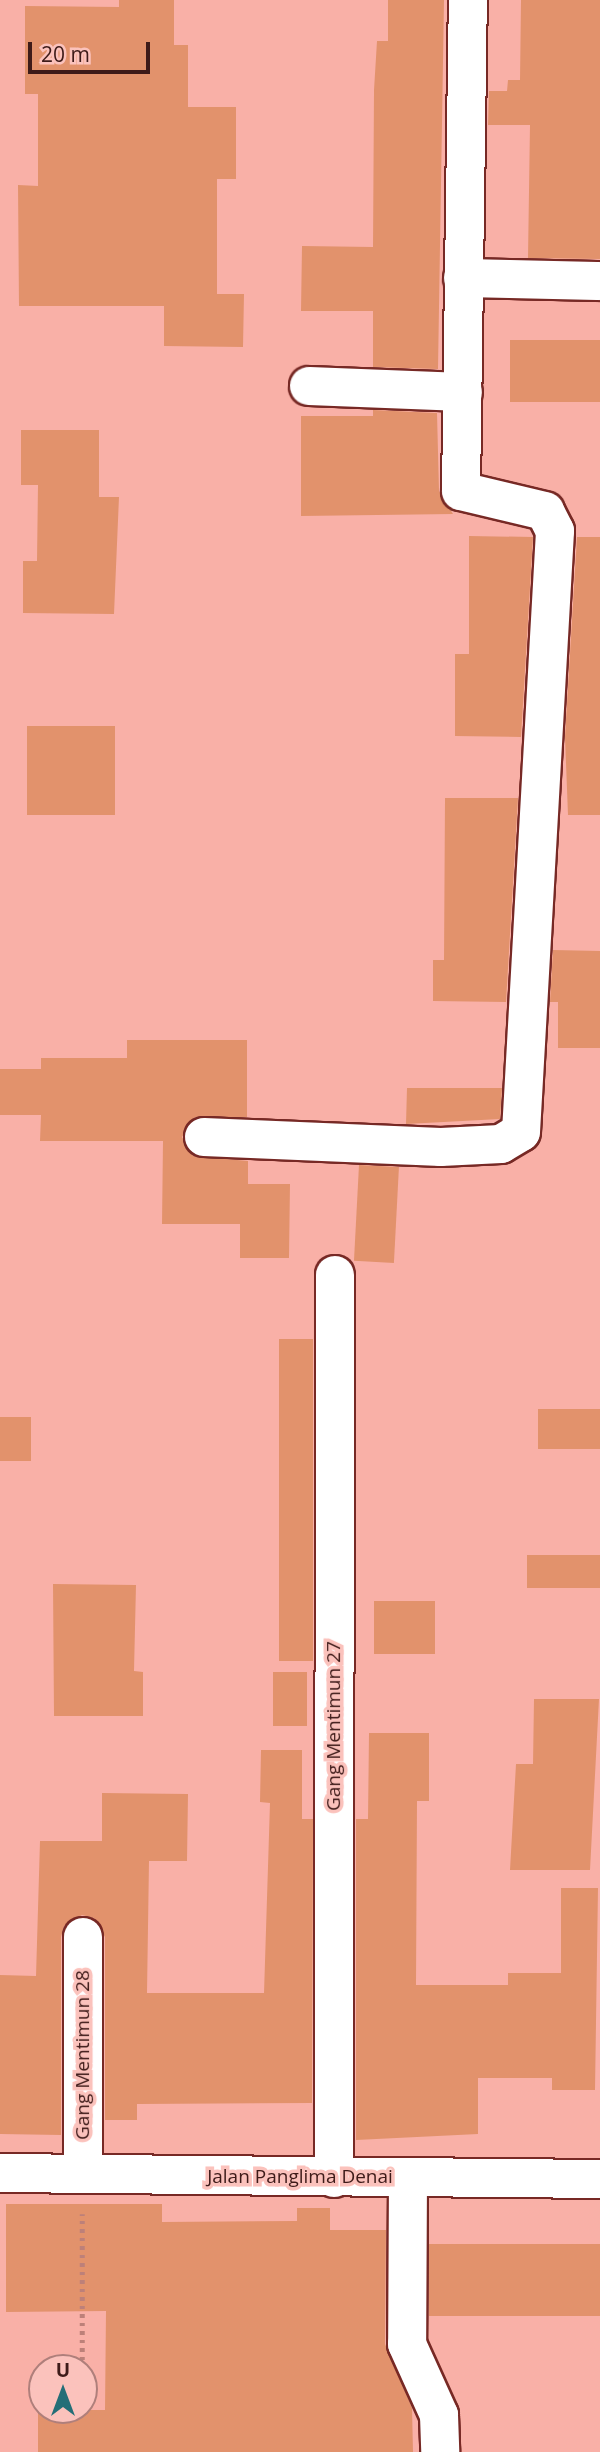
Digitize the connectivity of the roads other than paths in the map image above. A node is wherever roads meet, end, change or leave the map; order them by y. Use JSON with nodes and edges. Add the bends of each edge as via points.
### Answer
{"nodes":[{"id":1,"x":468,"y":0,"type":"edge"},
{"id":2,"x":463,"y":278,"type":"junction"},
{"id":3,"x":600,"y":281,"type":"edge"},
{"id":4,"x":309,"y":386,"type":"dead end"},
{"id":5,"x":463,"y":391,"type":"junction"},
{"id":6,"x":204,"y":1137,"type":"dead end"},
{"id":7,"x":335,"y":1275,"type":"dead end"},
{"id":8,"x":83,"y":1937,"type":"dead end"},
{"id":9,"x":0,"y":2173,"type":"edge"},
{"id":10,"x":83,"y":2174,"type":"junction"},
{"id":11,"x":408,"y":2177,"type":"junction"},
{"id":12,"x":334,"y":2178,"type":"junction"},
{"id":13,"x":600,"y":2179,"type":"edge"},
{"id":14,"x":440,"y":2452,"type":"edge"}],
"edges":[{"from":1,"to":2,"type":"street"},
{"from":2,"to":3,"type":"street"},
{"from":2,"to":5,"type":"street"},
{"from":4,"to":5,"type":"street"},
{"from":5,"to":6,"type":"street","via":[[461,491],[545,511],[555,531],[521,1132],[501,1144],[441,1147]]},
{"from":7,"to":12,"type":"street","name":"Gang Mentimun 27"},
{"from":8,"to":10,"type":"street","name":"Gang Mentimun 28"},
{"from":9,"to":10,"type":"street","name":"Jalan Panglima Denai"},
{"from":10,"to":12,"type":"street","name":"Jalan Panglima Denai"},
{"from":11,"to":12,"type":"street","name":"Jalan Panglima Denai"},
{"from":11,"to":13,"type":"street","name":"Jalan Panglima Denai"},
{"from":11,"to":14,"type":"street","via":[[407,2344],[439,2415]]}]}
